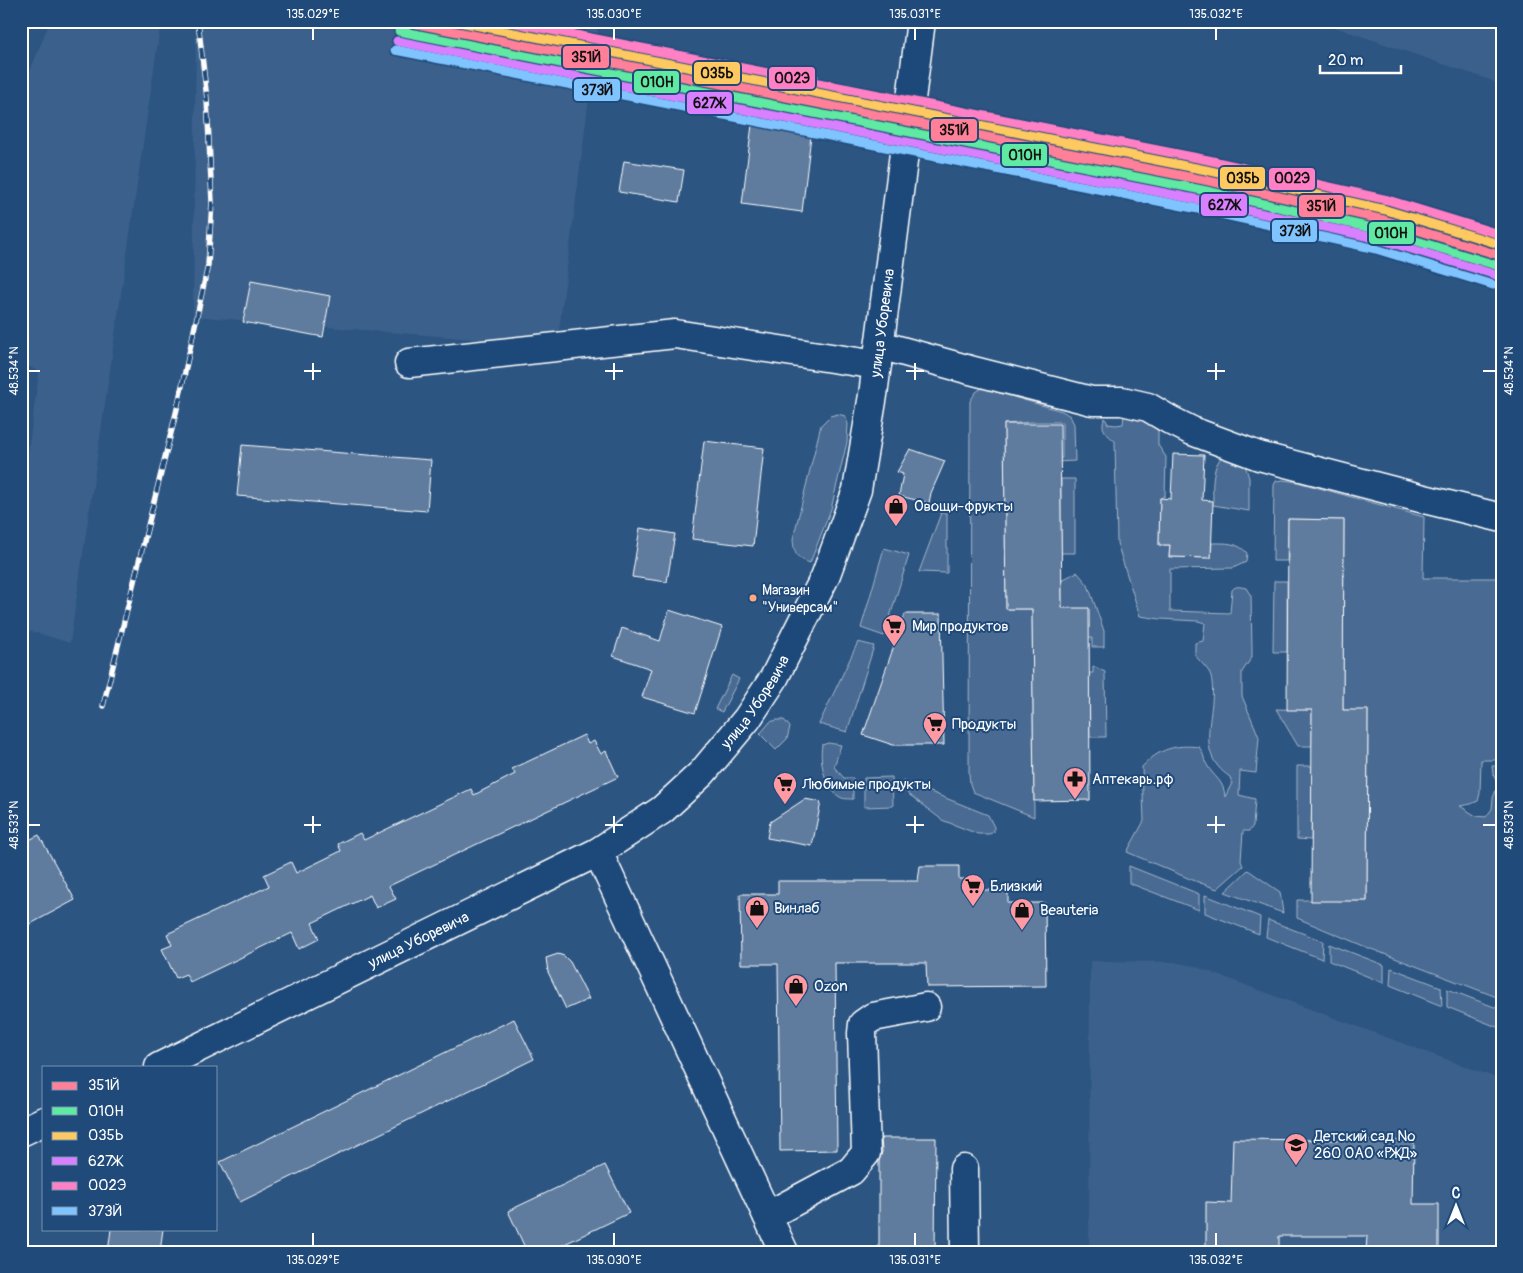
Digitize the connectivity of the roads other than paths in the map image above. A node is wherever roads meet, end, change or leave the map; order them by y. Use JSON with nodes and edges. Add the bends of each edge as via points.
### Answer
{"nodes":[{"id":1,"x":921,"y":21,"type":"edge"},
{"id":2,"x":879,"y":355,"type":"junction"},
{"id":3,"x":409,"y":363,"type":"dead end"},
{"id":4,"x":1502,"y":518,"type":"edge"},
{"id":5,"x":598,"y":852,"type":"junction"},
{"id":6,"x":926,"y":1007,"type":"dead end"},
{"id":7,"x":161,"y":1066,"type":"edge"},
{"id":8,"x":42,"y":1122,"type":"edge"},
{"id":9,"x":21,"y":1132,"type":"edge"},
{"id":10,"x":964,"y":1169,"type":"dead end"},
{"id":11,"x":767,"y":1216,"type":"junction"},
{"id":12,"x":784,"y":1252,"type":"edge"},
{"id":13,"x":965,"y":1252,"type":"edge"}],
"edges":[{"from":1,"to":2,"type":"main road","name":"улица Уборевича"},
{"from":2,"to":3,"type":"main road","via":[[675,334]]},
{"from":2,"to":4,"type":"main road","via":[[970,370],[1092,401],[1122,401],[1148,407],[1192,431],[1259,456]]},
{"from":2,"to":5,"type":"main road","name":"улица Уборевича","via":[[856,490],[826,577],[774,678],[747,719],[702,773],[662,810]]},
{"from":5,"to":7,"type":"main road","name":"улица Уборевича"},
{"from":5,"to":11,"type":"main road"},
{"from":6,"to":11,"type":"main road","via":[[873,1016],[863,1024],[866,1153],[851,1171]]},
{"from":8,"to":9,"type":"main road"},
{"from":10,"to":13,"type":"main road"},
{"from":11,"to":12,"type":"main road"}]}
